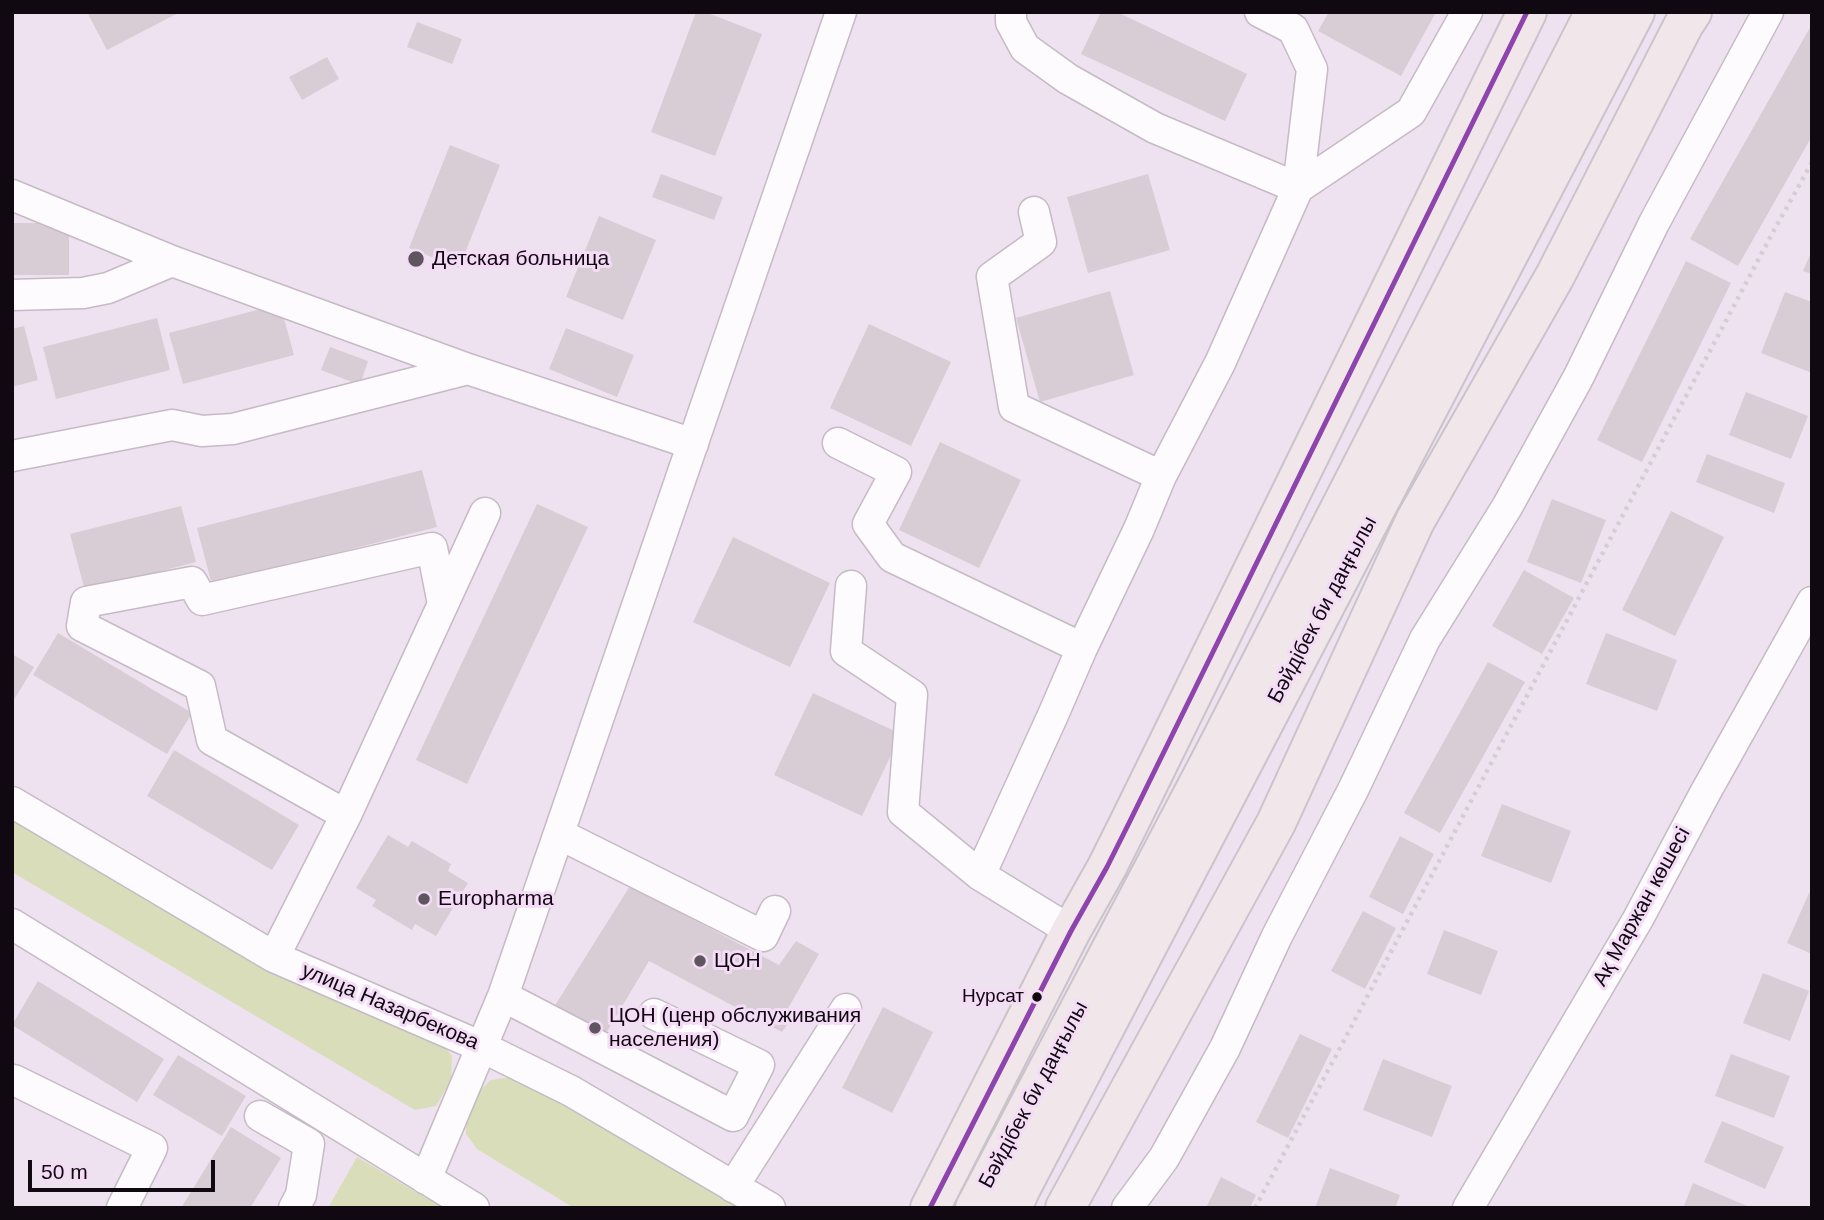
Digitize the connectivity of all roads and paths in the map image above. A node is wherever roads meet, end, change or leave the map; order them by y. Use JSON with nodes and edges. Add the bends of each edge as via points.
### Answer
{"nodes":[{"id":1,"x":841,"y":12,"type":"edge"},
{"id":2,"x":1011,"y":12,"type":"edge"},
{"id":3,"x":1260,"y":12,"type":"edge"},
{"id":4,"x":1467,"y":12,"type":"edge"},
{"id":5,"x":1527,"y":12,"type":"edge"},
{"id":6,"x":1595,"y":12,"type":"edge"},
{"id":7,"x":1635,"y":12,"type":"edge"},
{"id":8,"x":1692,"y":12,"type":"edge"},
{"id":9,"x":1768,"y":12,"type":"edge"},
{"id":10,"x":1297,"y":21,"type":"edge"},
{"id":11,"x":1812,"y":162,"type":"edge"},
{"id":12,"x":1298,"y":188,"type":"junction"},
{"id":13,"x":12,"y":195,"type":"edge"},
{"id":14,"x":1034,"y":212,"type":"dead end"},
{"id":15,"x":173,"y":261,"type":"junction"},
{"id":16,"x":12,"y":295,"type":"edge"},
{"id":17,"x":468,"y":369,"type":"junction"},
{"id":18,"x":838,"y":443,"type":"dead end"},
{"id":19,"x":694,"y":444,"type":"junction"},
{"id":20,"x":12,"y":456,"type":"edge"},
{"id":21,"x":1161,"y":476,"type":"junction"},
{"id":22,"x":485,"y":513,"type":"dead end"},
{"id":23,"x":851,"y":586,"type":"dead end"},
{"id":24,"x":1812,"y":602,"type":"edge"},
{"id":25,"x":443,"y":604,"type":"junction"},
{"id":26,"x":1082,"y":648,"type":"junction"},
{"id":27,"x":12,"y":802,"type":"edge"},
{"id":28,"x":346,"y":815,"type":"junction"},
{"id":29,"x":559,"y":835,"type":"junction"},
{"id":30,"x":980,"y":875,"type":"junction"},
{"id":31,"x":775,"y":911,"type":"dead end"},
{"id":32,"x":12,"y":924,"type":"edge"},
{"id":33,"x":1071,"y":931,"type":"junction"},
{"id":34,"x":274,"y":957,"type":"junction"},
{"id":35,"x":503,"y":996,"type":"junction"},
{"id":36,"x":846,"y":1009,"type":"dead end"},
{"id":37,"x":654,"y":1014,"type":"dead end"},
{"id":38,"x":482,"y":1047,"type":"junction"},
{"id":39,"x":12,"y":1081,"type":"edge"},
{"id":40,"x":260,"y":1116,"type":"dead end"},
{"id":41,"x":331,"y":1121,"type":"junction"},
{"id":42,"x":309,"y":1144,"type":"junction"},
{"id":43,"x":426,"y":1179,"type":"junction"},
{"id":44,"x":733,"y":1186,"type":"junction"},
{"id":45,"x":122,"y":1208,"type":"edge"},
{"id":46,"x":294,"y":1208,"type":"edge"},
{"id":47,"x":474,"y":1208,"type":"edge"},
{"id":48,"x":770,"y":1208,"type":"edge"},
{"id":49,"x":930,"y":1208,"type":"edge"},
{"id":50,"x":975,"y":1208,"type":"edge"},
{"id":51,"x":1012,"y":1208,"type":"edge"},
{"id":52,"x":1065,"y":1208,"type":"edge"},
{"id":53,"x":1127,"y":1208,"type":"edge"},
{"id":54,"x":1255,"y":1208,"type":"edge"},
{"id":55,"x":1468,"y":1208,"type":"edge"}],
"edges":[{"from":1,"to":19,"type":"street"},
{"from":2,"to":12,"type":"street","via":[[1011,22],[1025,48],[1068,79],[1155,128]]},
{"from":3,"to":10,"type":"street"},
{"from":4,"to":12,"type":"street","via":[[1411,112]]},
{"from":5,"to":33,"type":"main road","via":[[1130,821]]},
{"from":6,"to":50,"type":"main road","name":"Бәйдібек би даңғылы"},
{"from":7,"to":51,"type":"main road","name":"Бәйдібек би даңғылы"},
{"from":8,"to":52,"type":"main road","via":[[1555,276],[1415,521],[1276,823]]},
{"from":9,"to":53,"type":"street","via":[[1654,223],[1578,378],[1507,507],[1425,639],[1225,1048],[1164,1158]]},
{"from":10,"to":12,"type":"street","via":[[1312,69]]},
{"from":11,"to":54,"type":"path"},
{"from":12,"to":21,"type":"street","via":[[1220,363]]},
{"from":13,"to":15,"type":"street"},
{"from":14,"to":21,"type":"street","via":[[1041,242],[992,277],[1014,408]]},
{"from":15,"to":16,"type":"street","via":[[108,288]]},
{"from":15,"to":17,"type":"street"},
{"from":17,"to":19,"type":"street"},
{"from":17,"to":20,"type":"street","via":[[233,429],[202,431],[172,425]]},
{"from":18,"to":26,"type":"street","via":[[897,472],[868,524],[892,557]]},
{"from":19,"to":29,"type":"street"},
{"from":21,"to":26,"type":"street"},
{"from":22,"to":25,"type":"street"},
{"from":23,"to":30,"type":"street","via":[[846,651],[912,695],[903,812]]},
{"from":24,"to":55,"type":"street","name":"Ақ Маржан көшесі","via":[[1638,919]]},
{"from":25,"to":28,"type":"street"},
{"from":25,"to":28,"type":"street","via":[[432,548],[202,600],[192,582],[86,602],[82,626],[200,686],[212,740]]},
{"from":26,"to":30,"type":"street"},
{"from":27,"to":34,"type":"street","name":"улица Назарбекова"},
{"from":28,"to":34,"type":"street"},
{"from":29,"to":31,"type":"street","via":[[763,936]]},
{"from":29,"to":35,"type":"street"},
{"from":30,"to":33,"type":"street"},
{"from":32,"to":41,"type":"street"},
{"from":33,"to":49,"type":"main road"},
{"from":34,"to":38,"type":"street","name":"улица Назарбекова"},
{"from":35,"to":37,"type":"street","via":[[733,1116],[758,1065]]},
{"from":35,"to":38,"type":"street"},
{"from":36,"to":44,"type":"street"},
{"from":38,"to":43,"type":"street"},
{"from":38,"to":44,"type":"street","name":"улица Назарбекова","via":[[570,1091]]},
{"from":39,"to":45,"type":"street","via":[[152,1148]]},
{"from":40,"to":42,"type":"street"},
{"from":41,"to":42,"type":"street"},
{"from":41,"to":43,"type":"street"},
{"from":42,"to":46,"type":"street","via":[[301,1195]]},
{"from":43,"to":47,"type":"street"},
{"from":44,"to":48,"type":"street","name":"улица Назарбекова"}]}
